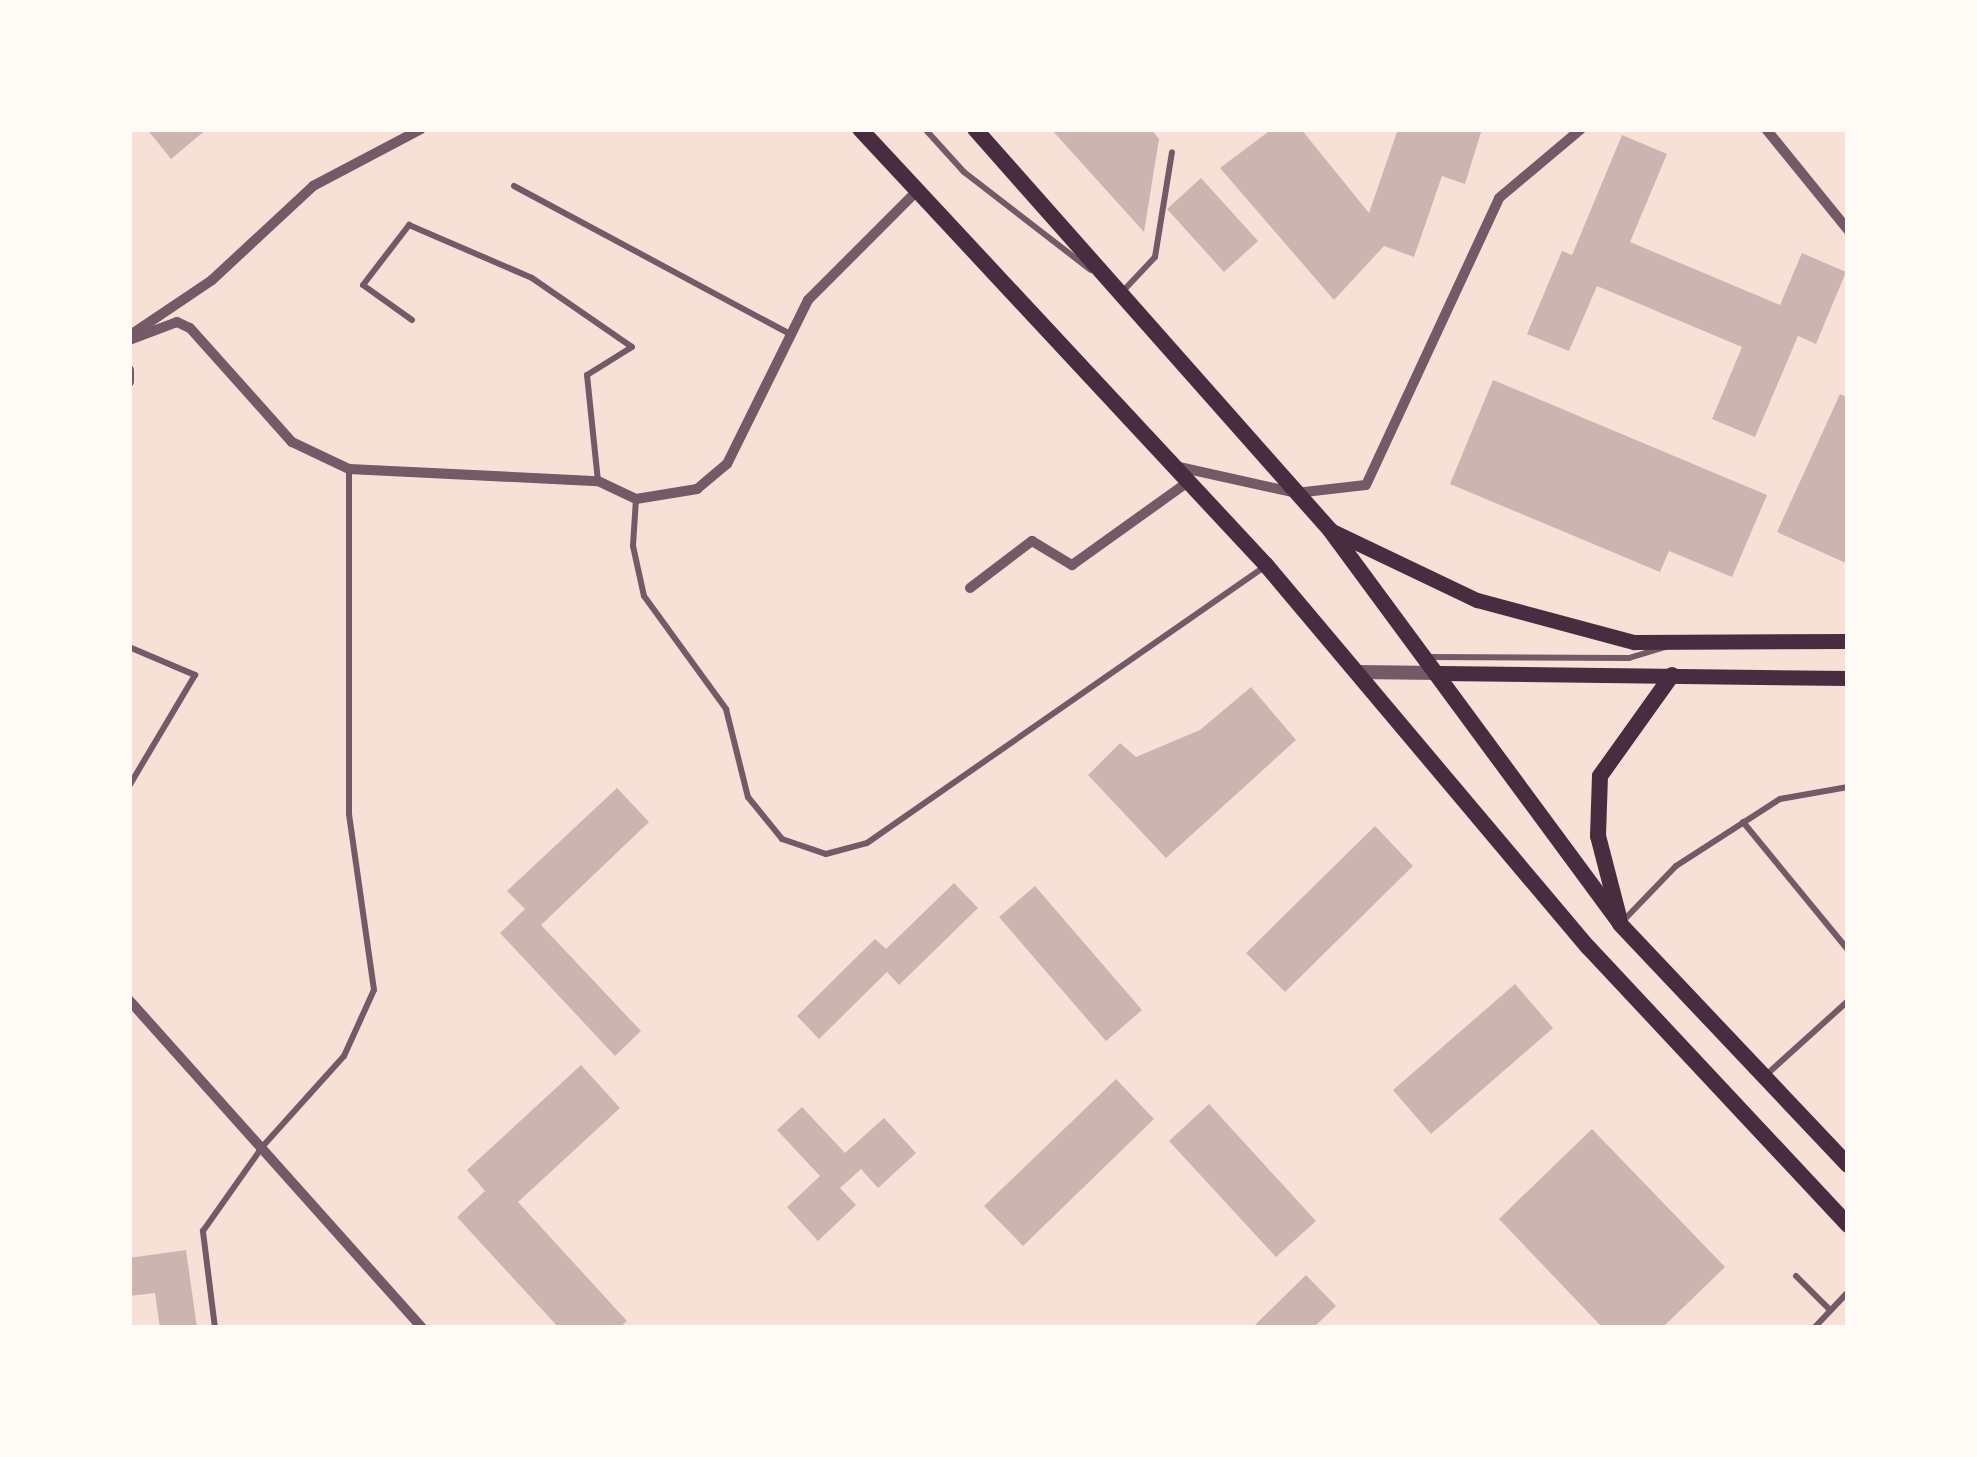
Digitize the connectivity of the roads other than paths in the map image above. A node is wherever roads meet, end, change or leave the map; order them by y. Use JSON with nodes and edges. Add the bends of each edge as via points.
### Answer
{"nodes":[{"id":1,"x":421,"y":129,"type":"edge"},
{"id":2,"x":860,"y":129,"type":"edge"},
{"id":3,"x":925,"y":129,"type":"edge"},
{"id":4,"x":975,"y":129,"type":"edge"},
{"id":5,"x":1581,"y":129,"type":"edge"},
{"id":6,"x":1766,"y":129,"type":"edge"},
{"id":7,"x":1172,"y":152,"type":"dead end"},
{"id":8,"x":514,"y":186,"type":"dead end"},
{"id":9,"x":916,"y":192,"type":"junction"},
{"id":10,"x":1848,"y":230,"type":"edge"},
{"id":11,"x":1120,"y":293,"type":"junction"},
{"id":12,"x":412,"y":320,"type":"dead end"},
{"id":13,"x":786,"y":332,"type":"junction"},
{"id":14,"x":129,"y":338,"type":"edge"},
{"id":15,"x":129,"y":370,"type":"edge"},
{"id":16,"x":129,"y":382,"type":"edge"},
{"id":17,"x":1173,"y":466,"type":"junction"},
{"id":18,"x":349,"y":469,"type":"junction"},
{"id":19,"x":598,"y":481,"type":"junction"},
{"id":20,"x":1188,"y":482,"type":"junction"},
{"id":21,"x":1296,"y":493,"type":"junction"},
{"id":22,"x":636,"y":499,"type":"junction"},
{"id":23,"x":1330,"y":530,"type":"junction"},
{"id":24,"x":1266,"y":566,"type":"junction"},
{"id":25,"x":970,"y":589,"type":"dead end"},
{"id":26,"x":1848,"y":641,"type":"edge"},
{"id":27,"x":1680,"y":643,"type":"junction"},
{"id":28,"x":129,"y":647,"type":"edge"},
{"id":29,"x":1426,"y":657,"type":"junction"},
{"id":30,"x":1357,"y":672,"type":"junction"},
{"id":31,"x":1439,"y":673,"type":"junction"},
{"id":32,"x":1672,"y":675,"type":"junction"},
{"id":33,"x":1848,"y":678,"type":"edge"},
{"id":34,"x":129,"y":786,"type":"edge"},
{"id":35,"x":1848,"y":787,"type":"edge"},
{"id":36,"x":1743,"y":822,"type":"junction"},
{"id":37,"x":1620,"y":924,"type":"junction"},
{"id":38,"x":1848,"y":950,"type":"edge"},
{"id":39,"x":129,"y":1000,"type":"edge"},
{"id":40,"x":1848,"y":1001,"type":"edge"},
{"id":41,"x":1764,"y":1077,"type":"junction"},
{"id":42,"x":263,"y":1145,"type":"junction"},
{"id":43,"x":1848,"y":1165,"type":"edge"},
{"id":44,"x":1848,"y":1225,"type":"edge"},
{"id":45,"x":1796,"y":1276,"type":"dead end"},
{"id":46,"x":1848,"y":1292,"type":"edge"},
{"id":47,"x":1830,"y":1310,"type":"junction"},
{"id":48,"x":215,"y":1328,"type":"edge"},
{"id":49,"x":422,"y":1328,"type":"edge"},
{"id":50,"x":1814,"y":1328,"type":"edge"}],
"edges":[{"from":1,"to":14,"type":"street","via":[[313,185],[212,280]]},
{"from":2,"to":9,"type":"main road"},
{"from":3,"to":11,"type":"lane","via":[[964,172]]},
{"from":4,"to":11,"type":"main road"},
{"from":5,"to":21,"type":"street","via":[[1499,198],[1366,484]]},
{"from":6,"to":10,"type":"street"},
{"from":7,"to":11,"type":"lane","via":[[1155,257]]},
{"from":8,"to":13,"type":"lane"},
{"from":9,"to":13,"type":"street"},
{"from":9,"to":17,"type":"main road"},
{"from":11,"to":21,"type":"main road"},
{"from":12,"to":19,"type":"lane","via":[[363,285],[410,225],[532,278],[632,347],[587,375]]},
{"from":13,"to":22,"type":"street","via":[[727,464],[698,489]]},
{"from":14,"to":18,"type":"street","via":[[177,322],[190,328],[292,442]]},
{"from":15,"to":16,"type":"street"},
{"from":17,"to":20,"type":"main road"},
{"from":17,"to":21,"type":"street"},
{"from":18,"to":19,"type":"street"},
{"from":18,"to":42,"type":"lane","via":[[349,814],[374,990],[344,1056]]},
{"from":19,"to":22,"type":"street"},
{"from":20,"to":24,"type":"main road"},
{"from":20,"to":25,"type":"street","via":[[1072,565],[1032,541]]},
{"from":21,"to":23,"type":"main road"},
{"from":22,"to":24,"type":"lane","via":[[633,546],[644,596],[726,709],[748,796],[782,839],[826,854],[867,843]]},
{"from":23,"to":27,"type":"main road","via":[[1534,620],[1634,642]]},
{"from":23,"to":29,"type":"main road"},
{"from":24,"to":30,"type":"main road"},
{"from":26,"to":27,"type":"main road"},
{"from":27,"to":29,"type":"lane","via":[[1628,658]]},
{"from":28,"to":34,"type":"lane","via":[[195,676]]},
{"from":29,"to":31,"type":"main road"},
{"from":30,"to":31,"type":"street"},
{"from":30,"to":44,"type":"main road","via":[[1588,947]]},
{"from":31,"to":32,"type":"main road"},
{"from":31,"to":37,"type":"main road"},
{"from":32,"to":33,"type":"main road"},
{"from":32,"to":37,"type":"main road","via":[[1600,776],[1598,836]]},
{"from":35,"to":36,"type":"lane","via":[[1780,799]]},
{"from":36,"to":37,"type":"lane","via":[[1676,866]]},
{"from":36,"to":38,"type":"lane"},
{"from":37,"to":41,"type":"main road"},
{"from":39,"to":42,"type":"street"},
{"from":40,"to":41,"type":"lane"},
{"from":41,"to":43,"type":"main road"},
{"from":42,"to":48,"type":"lane","via":[[203,1231]]},
{"from":42,"to":49,"type":"street"},
{"from":45,"to":47,"type":"lane"},
{"from":46,"to":47,"type":"lane"},
{"from":47,"to":50,"type":"lane"}]}
